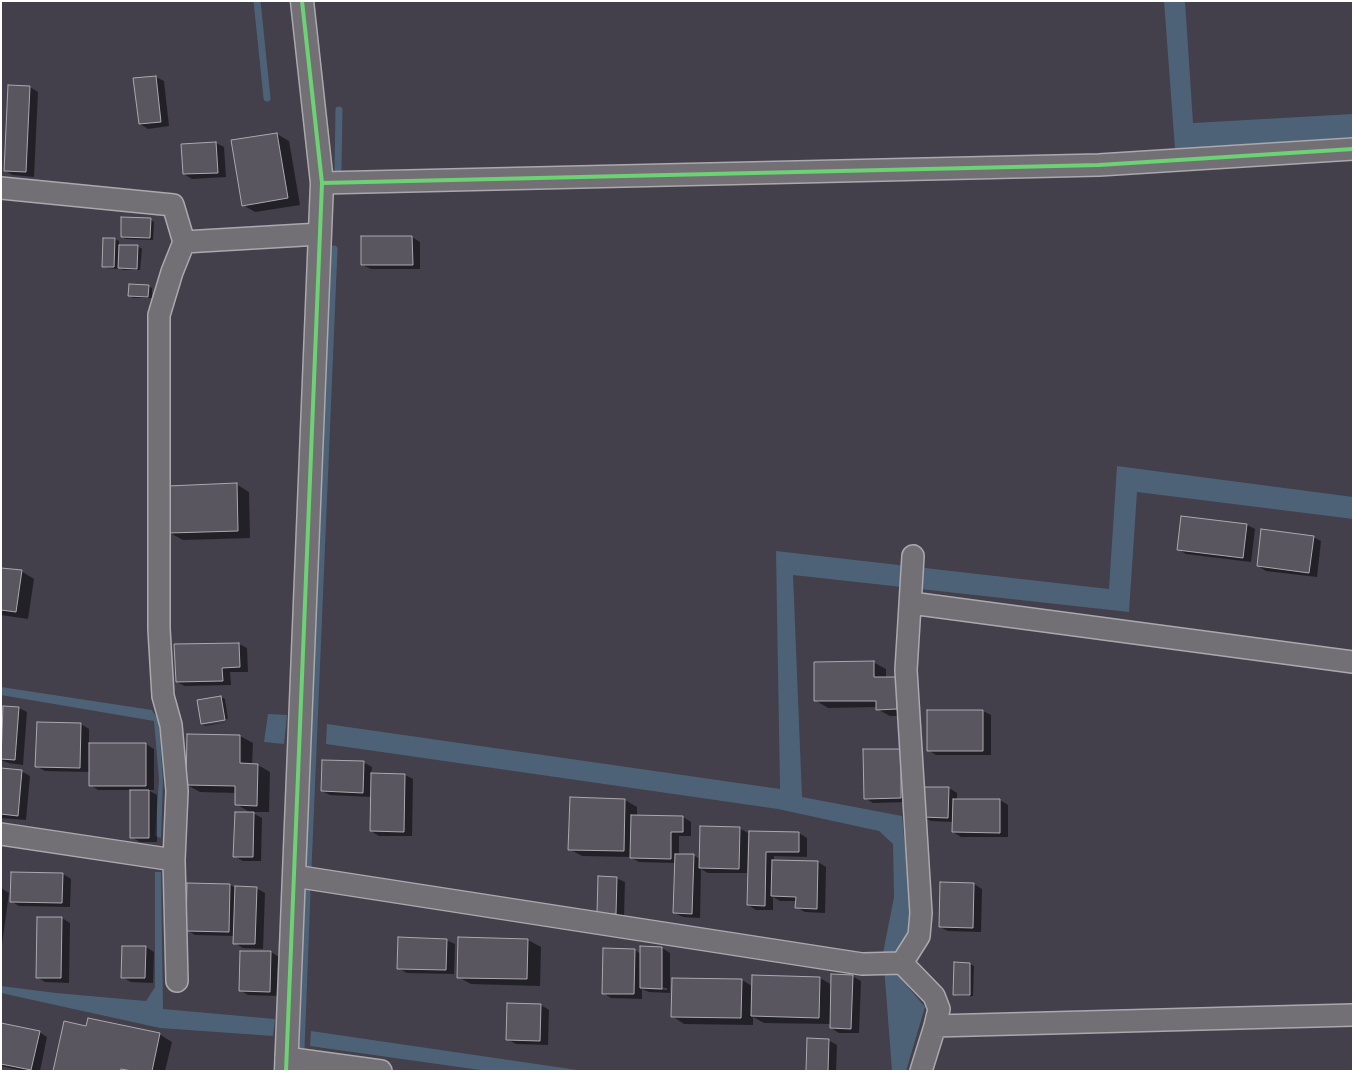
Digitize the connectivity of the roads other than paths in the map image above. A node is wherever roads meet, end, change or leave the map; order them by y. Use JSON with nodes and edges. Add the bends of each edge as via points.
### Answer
{"nodes":[{"id":1,"x":302,"y":1,"type":"edge"},
{"id":2,"x":1353,"y":149,"type":"edge"},
{"id":3,"x":322,"y":183,"type":"junction"},
{"id":4,"x":1,"y":188,"type":"edge"},
{"id":5,"x":320,"y":234,"type":"junction"},
{"id":6,"x":184,"y":242,"type":"junction"},
{"id":7,"x":913,"y":556,"type":"dead end"},
{"id":8,"x":911,"y":603,"type":"junction"},
{"id":9,"x":1353,"y":662,"type":"edge"},
{"id":10,"x":1,"y":834,"type":"edge"},
{"id":11,"x":174,"y":860,"type":"junction"},
{"id":12,"x":294,"y":876,"type":"junction"},
{"id":13,"x":902,"y":963,"type":"junction"},
{"id":14,"x":177,"y":981,"type":"dead end"},
{"id":15,"x":1353,"y":1015,"type":"edge"},
{"id":16,"x":936,"y":1026,"type":"junction"},
{"id":17,"x":286,"y":1064,"type":"edge"},
{"id":18,"x":381,"y":1071,"type":"edge"},
{"id":19,"x":921,"y":1071,"type":"edge"}],
"edges":[{"from":1,"to":3,"type":"street"},
{"from":2,"to":3,"type":"street","via":[[1099,165]]},
{"from":3,"to":5,"type":"street"},
{"from":4,"to":6,"type":"street","via":[[173,205]]},
{"from":5,"to":6,"type":"street"},
{"from":5,"to":12,"type":"street"},
{"from":6,"to":11,"type":"street","via":[[159,315],[159,629],[163,696],[171,725],[177,791]]},
{"from":7,"to":8,"type":"street"},
{"from":8,"to":9,"type":"street"},
{"from":8,"to":13,"type":"street","via":[[906,670],[921,913],[919,936]]},
{"from":10,"to":11,"type":"street"},
{"from":11,"to":14,"type":"street"},
{"from":12,"to":13,"type":"street","via":[[862,964]]},
{"from":12,"to":17,"type":"street"},
{"from":13,"to":16,"type":"street","via":[[934,996],[939,1009]]},
{"from":15,"to":16,"type":"street"},
{"from":16,"to":19,"type":"street"},
{"from":17,"to":18,"type":"street"}]}
